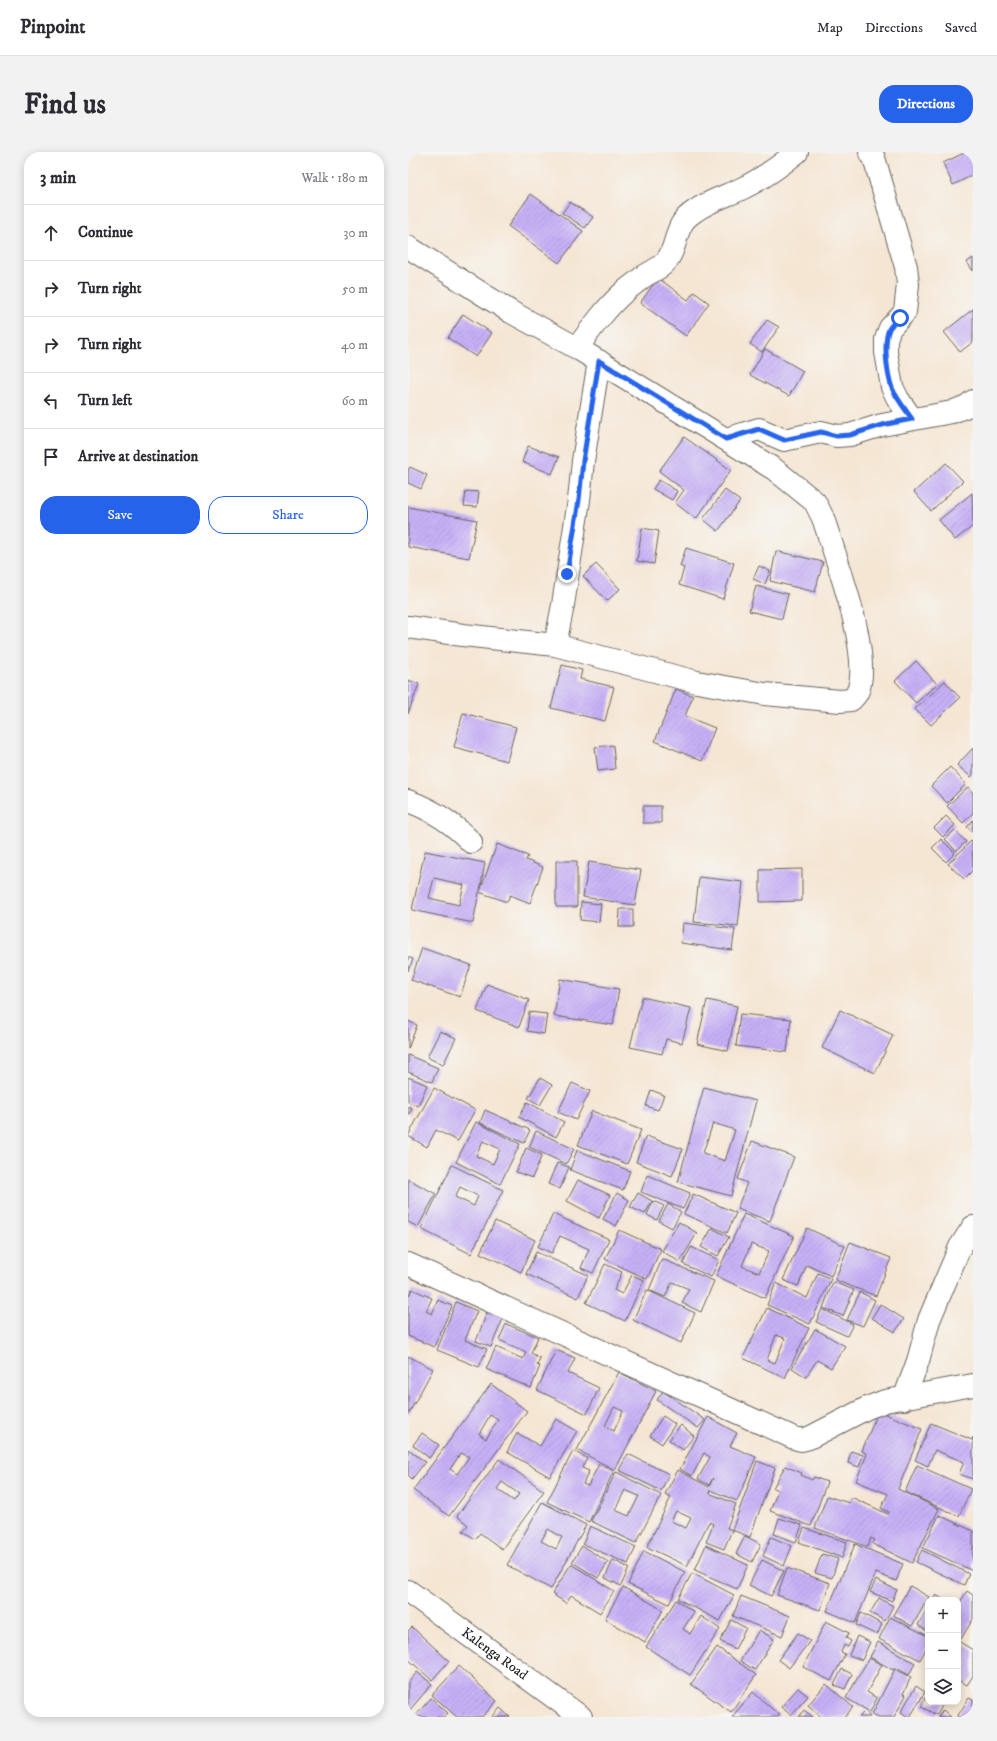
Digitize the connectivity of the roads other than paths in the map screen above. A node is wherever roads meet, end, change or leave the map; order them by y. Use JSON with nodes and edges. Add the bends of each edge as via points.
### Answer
{"nodes":[{"id":1,"x":797,"y":152,"type":"edge"},
{"id":2,"x":870,"y":152,"type":"edge"},
{"id":3,"x":408,"y":247,"type":"edge"},
{"id":4,"x":578,"y":348,"type":"junction"},
{"id":5,"x":599,"y":361,"type":"junction"},
{"id":6,"x":973,"y":401,"type":"edge"},
{"id":7,"x":912,"y":419,"type":"junction"},
{"id":8,"x":726,"y":439,"type":"junction"},
{"id":9,"x":408,"y":627,"type":"edge"},
{"id":10,"x":555,"y":644,"type":"junction"},
{"id":11,"x":408,"y":801,"type":"edge"},
{"id":12,"x":471,"y":842,"type":"dead end"},
{"id":13,"x":973,"y":1227,"type":"edge"},
{"id":14,"x":408,"y":1264,"type":"edge"},
{"id":15,"x":973,"y":1385,"type":"edge"},
{"id":16,"x":904,"y":1399,"type":"junction"},
{"id":17,"x":408,"y":1591,"type":"edge"},
{"id":18,"x":581,"y":1717,"type":"edge"}],
"edges":[{"from":1,"to":4,"type":"street","via":[[772,172],[693,211],[675,236],[674,247],[666,261],[623,293],[604,312]]},
{"from":2,"to":7,"type":"street","via":[[874,158],[906,267],[908,284],[905,312],[890,328],[886,346],[892,387]]},
{"from":3,"to":4,"type":"street","via":[[511,312]]},
{"from":4,"to":5,"type":"street"},
{"from":5,"to":8,"type":"street"},
{"from":5,"to":10,"type":"street","via":[[564,605]]},
{"from":6,"to":7,"type":"street","via":[[952,412]]},
{"from":7,"to":8,"type":"street","via":[[850,435],[837,436],[821,432],[784,440],[759,429]]},
{"from":8,"to":10,"type":"street","via":[[774,469],[815,502],[823,518],[858,633],[861,673],[857,693],[851,700],[840,702],[765,694],[697,682]]},
{"from":9,"to":10,"type":"street"},
{"from":11,"to":12,"type":"street","via":[[440,816],[458,828]]},
{"from":13,"to":16,"type":"street","via":[[960,1246],[931,1313]]},
{"from":14,"to":16,"type":"street","via":[[801,1440],[867,1408],[885,1401]]},
{"from":15,"to":16,"type":"street"},
{"from":17,"to":18,"type":"street","name":"Kalenga Road"}]}
